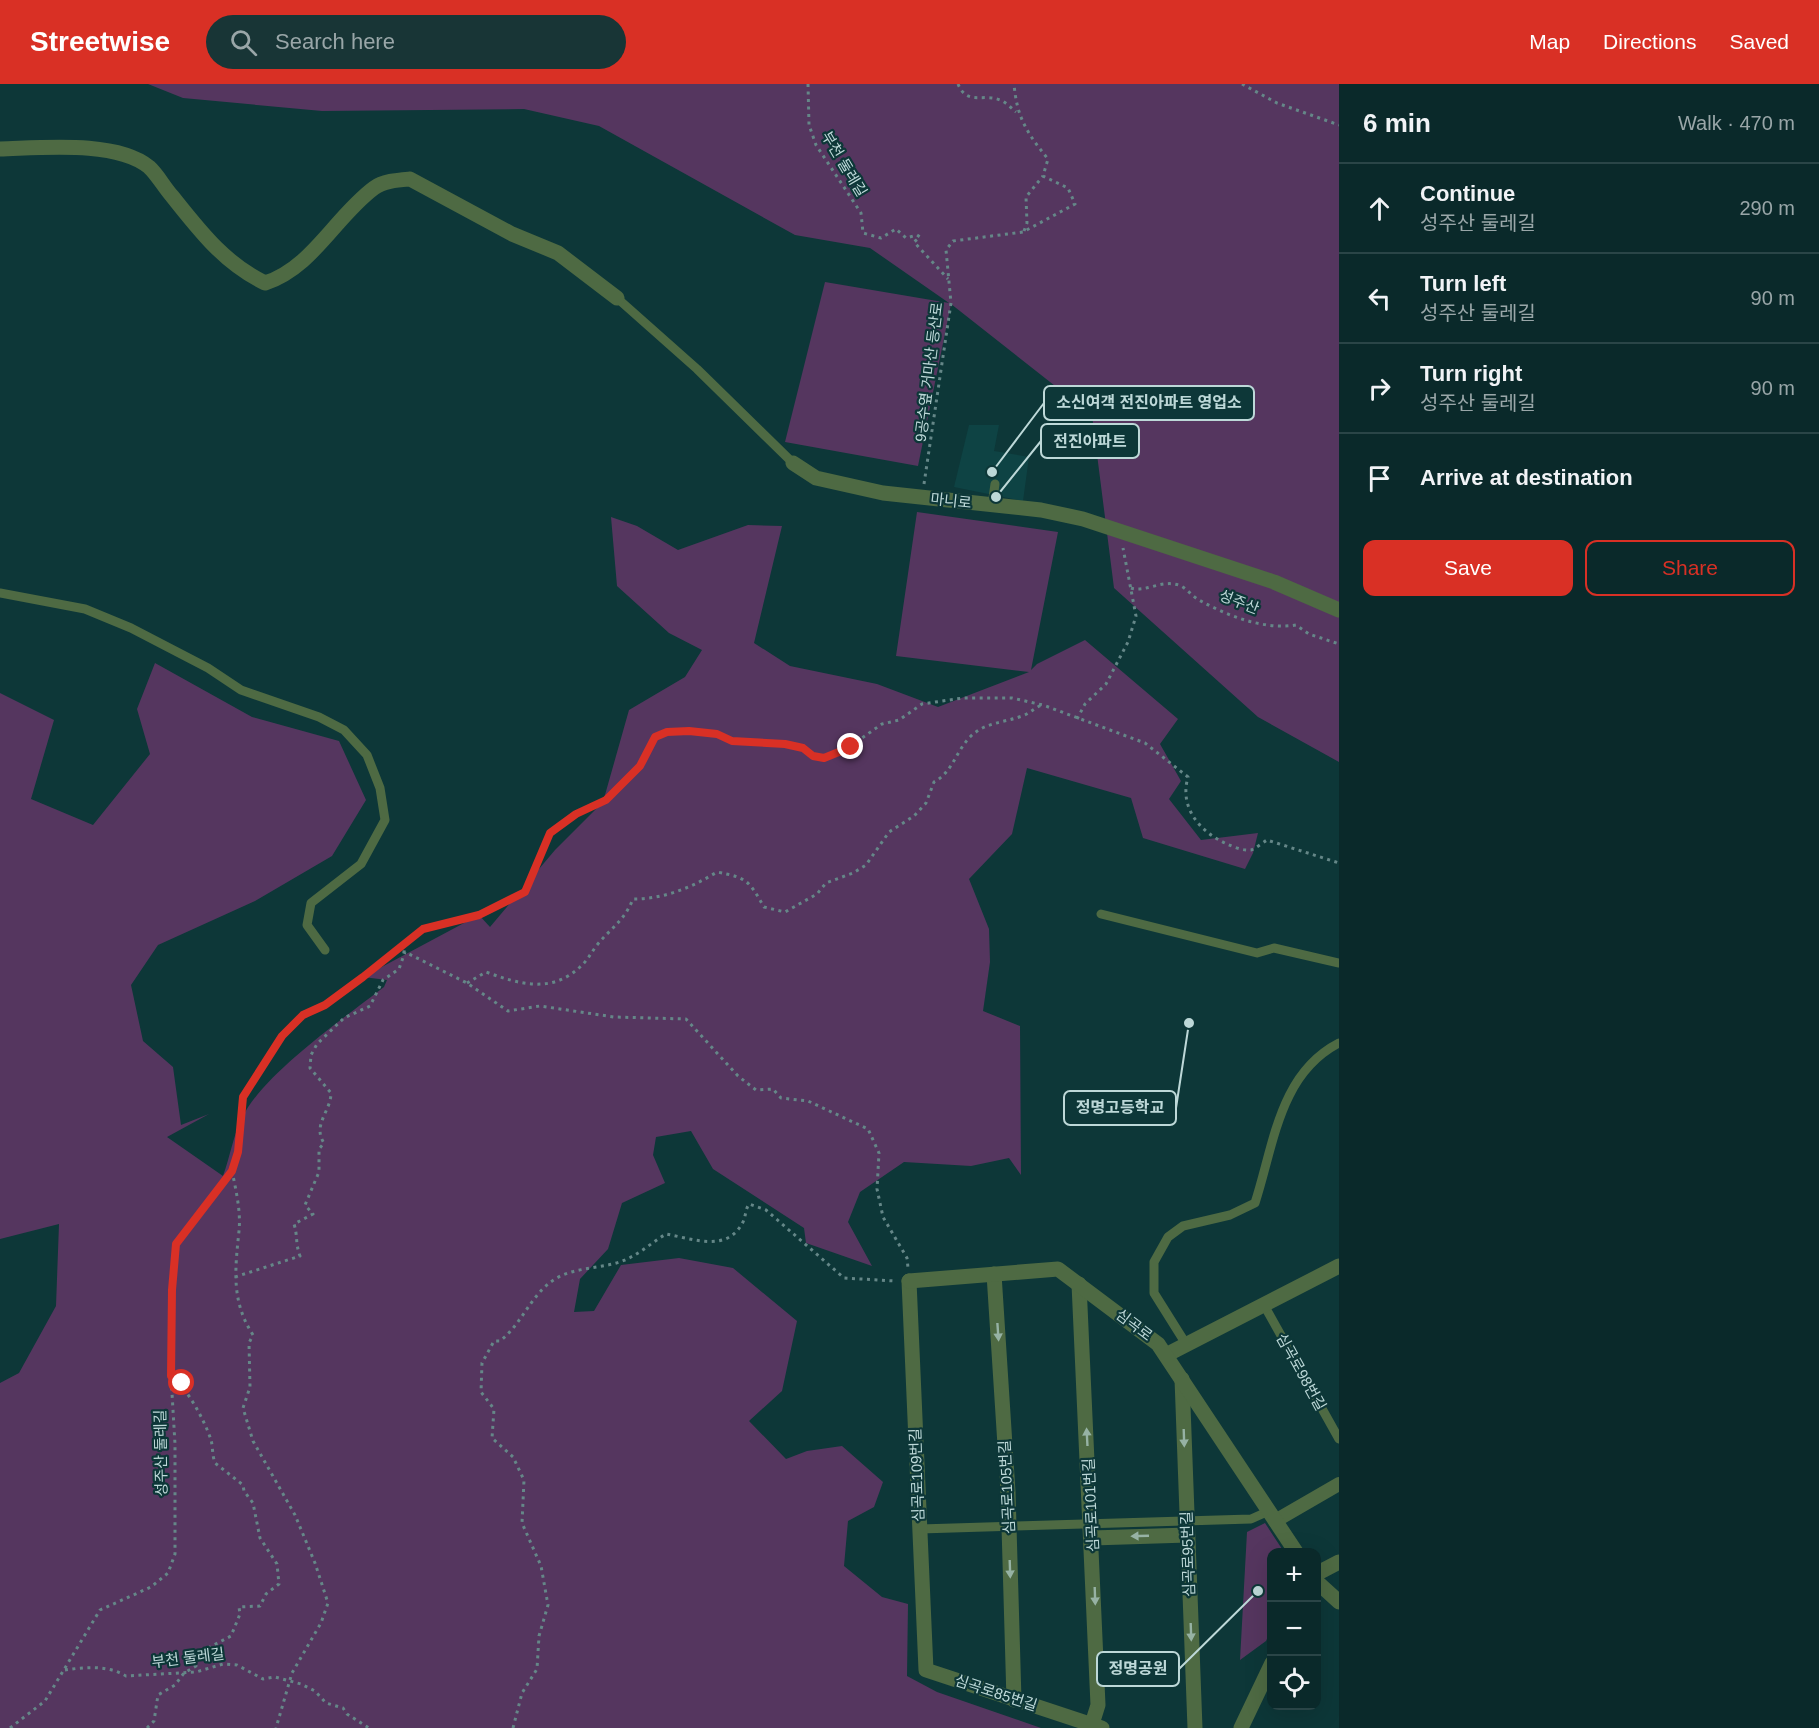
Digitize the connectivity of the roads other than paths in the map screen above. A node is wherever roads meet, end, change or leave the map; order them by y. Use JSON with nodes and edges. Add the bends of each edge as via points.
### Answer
{"nodes":[{"id":1,"x":0,"y":149,"type":"edge"},
{"id":2,"x":617,"y":298,"type":"joint"},
{"id":3,"x":793,"y":463,"type":"joint"},
{"id":4,"x":995,"y":484,"type":"dead end"},
{"id":5,"x":992,"y":506,"type":"junction"},
{"id":6,"x":0,"y":593,"type":"edge"},
{"id":7,"x":1339,"y":610,"type":"edge"},
{"id":8,"x":1101,"y":914,"type":"dead end"},
{"id":9,"x":325,"y":950,"type":"dead end"},
{"id":10,"x":1339,"y":963,"type":"edge"},
{"id":11,"x":1339,"y":1043,"type":"edge"},
{"id":12,"x":1339,"y":1266,"type":"edge"},
{"id":13,"x":994,"y":1274,"type":"junction"},
{"id":14,"x":909,"y":1281,"type":"joint"},
{"id":15,"x":1079,"y":1284,"type":"junction"},
{"id":16,"x":1264,"y":1305,"type":"junction"},
{"id":17,"x":1186,"y":1344,"type":"junction"},
{"id":18,"x":1166,"y":1355,"type":"junction"},
{"id":19,"x":1182,"y":1379,"type":"junction"},
{"id":20,"x":1339,"y":1439,"type":"edge"},
{"id":21,"x":1339,"y":1484,"type":"edge"},
{"id":22,"x":1272,"y":1516,"type":"junction"},
{"id":23,"x":1009,"y":1526,"type":"junction"},
{"id":24,"x":1187,"y":1528,"type":"junction"},
{"id":25,"x":920,"y":1529,"type":"junction"},
{"id":26,"x":1092,"y":1531,"type":"junction"},
{"id":27,"x":1293,"y":1548,"type":"edge"},
{"id":28,"x":1339,"y":1562,"type":"edge"},
{"id":29,"x":1321,"y":1572,"type":"edge"},
{"id":30,"x":1321,"y":1585,"type":"edge"},
{"id":31,"x":1339,"y":1602,"type":"edge"},
{"id":32,"x":926,"y":1670,"type":"joint"},
{"id":33,"x":1267,"y":1673,"type":"edge"},
{"id":34,"x":1014,"y":1700,"type":"junction"},
{"id":35,"x":1097,"y":1726,"type":"edge"},
{"id":36,"x":1195,"y":1728,"type":"edge"},
{"id":37,"x":1240,"y":1728,"type":"edge"}],
"edges":[{"from":1,"to":2,"type":"street","via":[[72,147],[113,151],[148,166],[213,247],[243,272],[265,283],[299,264],[375,187],[410,178],[512,234],[558,253]]},
{"from":2,"to":3,"type":"lane","name":"마니로"},
{"from":3,"to":5,"type":"street","name":"마니로","via":[[816,478],[883,493]]},
{"from":4,"to":5,"type":"lane"},
{"from":5,"to":7,"type":"street","name":"마니로","via":[[1083,519],[1274,582]]},
{"from":6,"to":9,"type":"lane","via":[[85,609],[179,653],[241,690],[344,729],[367,755],[380,788],[385,820],[360,864],[311,903],[307,925]]},
{"from":8,"to":10,"type":"lane","via":[[1257,953],[1274,948]]},
{"from":11,"to":17,"type":"lane","via":[[1308,1066],[1287,1098],[1256,1203],[1230,1215],[1183,1226],[1168,1238],[1154,1262],[1154,1293]]},
{"from":12,"to":16,"type":"street"},
{"from":13,"to":14,"type":"street","name":"심곡로"},
{"from":13,"to":15,"type":"street","name":"심곡로","via":[[1058,1269]]},
{"from":13,"to":23,"type":"street","name":"심곡로105번길","one_way":true},
{"from":14,"to":25,"type":"street","name":"심곡로109번길"},
{"from":15,"to":18,"type":"street","name":"심곡로","via":[[1158,1344]]},
{"from":26,"to":15,"type":"street","name":"심곡로101번길","one_way":true},
{"from":16,"to":17,"type":"street"},
{"from":16,"to":20,"type":"lane","name":"심곡로98번길"},
{"from":17,"to":18,"type":"street"},
{"from":18,"to":19,"type":"street","name":"심곡로"},
{"from":19,"to":22,"type":"street","name":"심곡로"},
{"from":19,"to":24,"type":"street","name":"심곡로95번길","one_way":true},
{"from":21,"to":22,"type":"street"},
{"from":22,"to":24,"type":"lane"},
{"from":22,"to":27,"type":"street","name":"심곡로"},
{"from":23,"to":25,"type":"lane"},
{"from":23,"to":26,"type":"lane"},
{"from":23,"to":34,"type":"street","name":"심곡로105번길","one_way":true},
{"from":24,"to":26,"type":"street"},
{"from":24,"to":36,"type":"street","name":"심곡로95번길","one_way":true},
{"from":25,"to":32,"type":"street","name":"심곡로109번길"},
{"from":26,"to":35,"type":"street","name":"심곡로101번길","one_way":true},
{"from":28,"to":29,"type":"street"},
{"from":30,"to":31,"type":"street"},
{"from":32,"to":34,"type":"street","name":"심곡로85번길"},
{"from":33,"to":37,"type":"street"},
{"from":34,"to":35,"type":"street","name":"심곡로85번길"}]}
